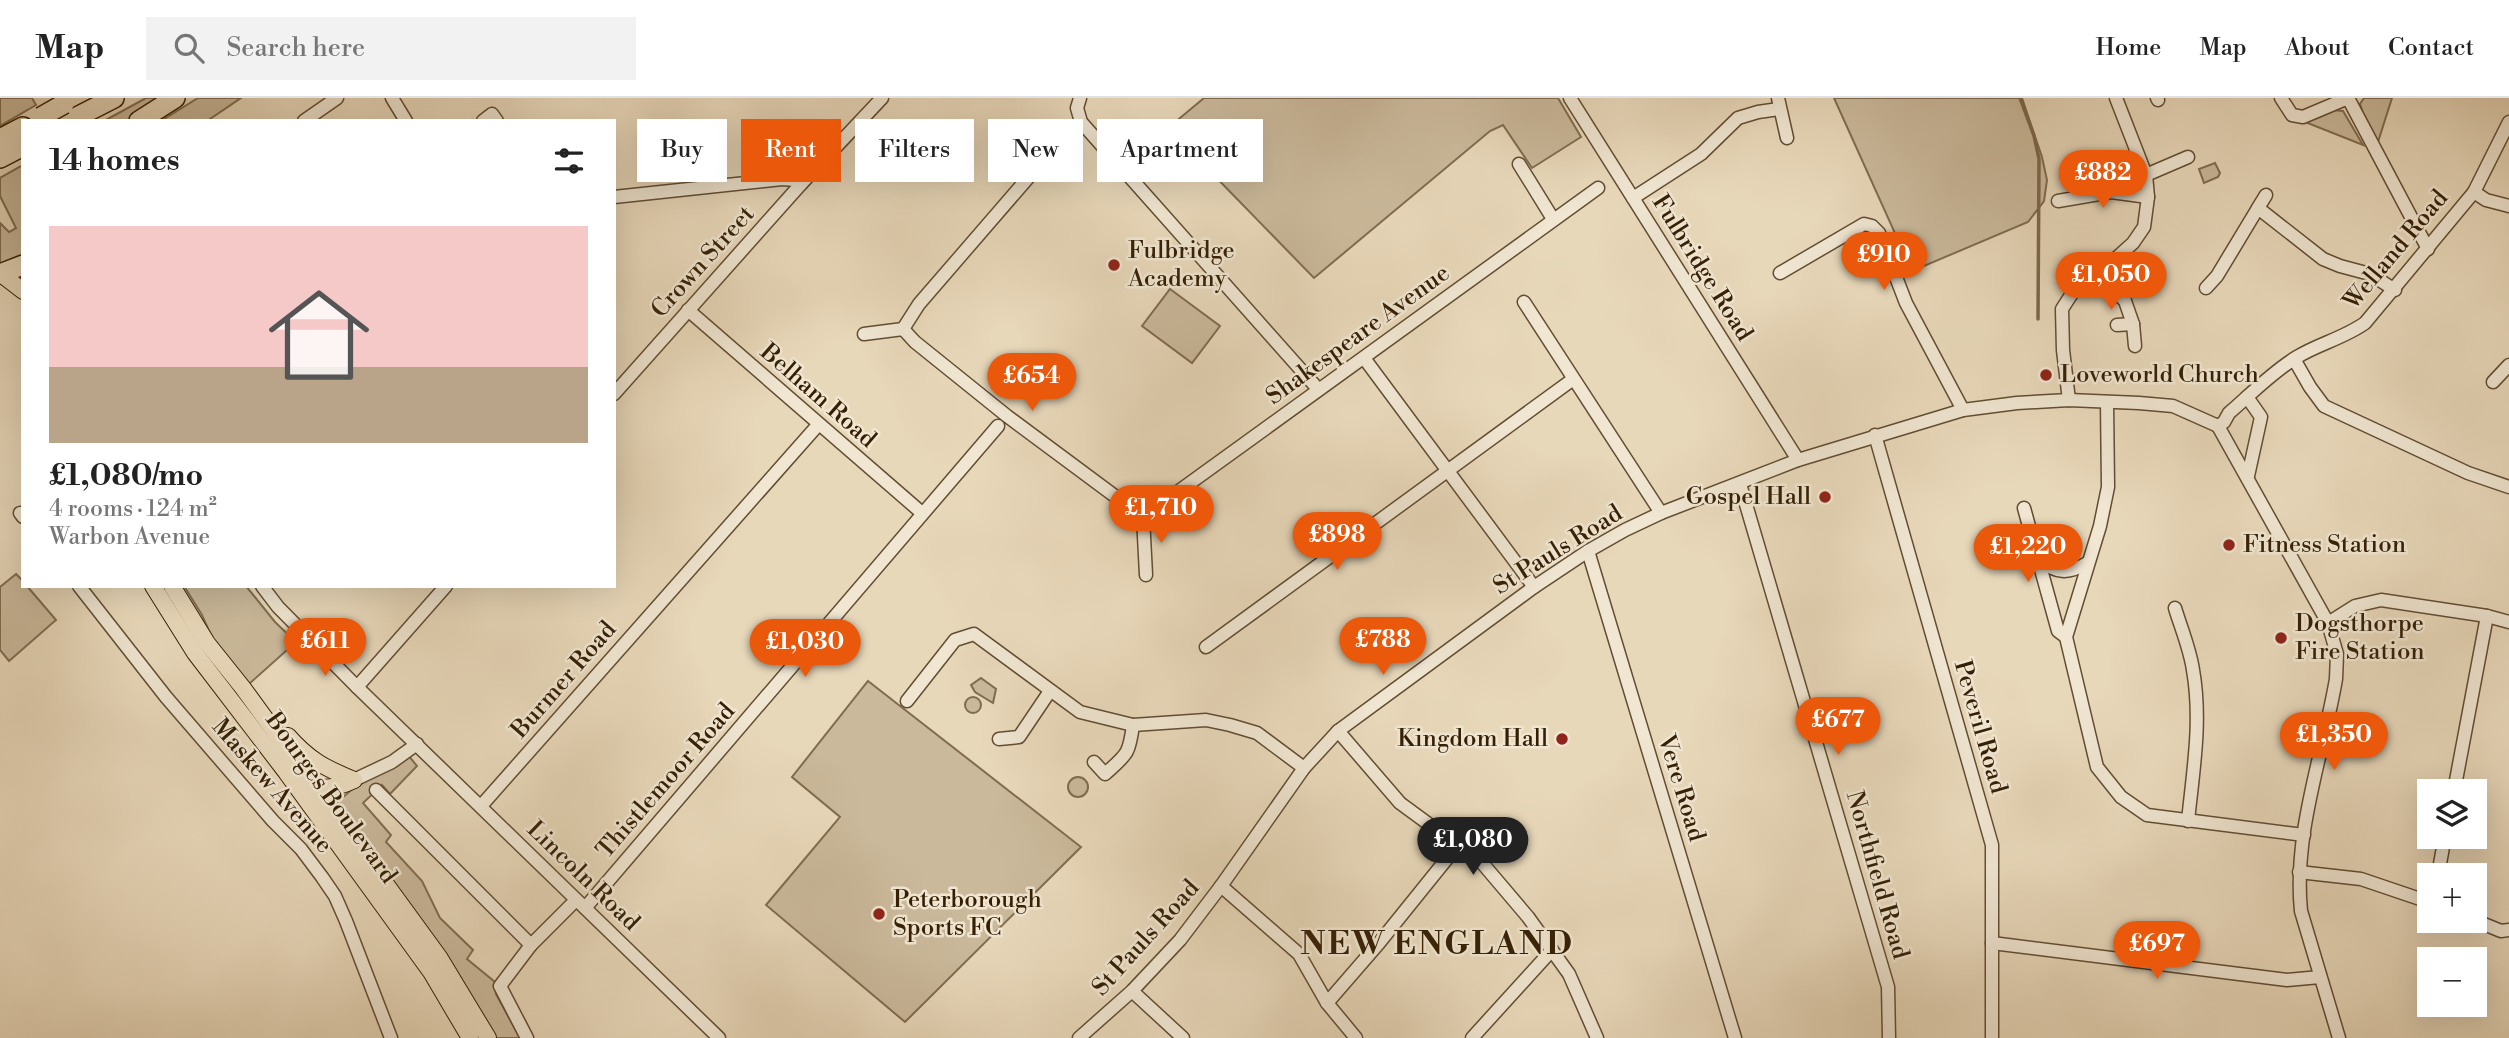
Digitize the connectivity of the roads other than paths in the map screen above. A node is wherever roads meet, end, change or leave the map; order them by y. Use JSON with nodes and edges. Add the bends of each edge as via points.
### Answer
{"nodes":[{"id":1,"x":114,"y":98,"type":"edge"},
{"id":2,"x":175,"y":98,"type":"edge"},
{"id":3,"x":337,"y":98,"type":"edge"},
{"id":4,"x":392,"y":98,"type":"edge"},
{"id":5,"x":882,"y":98,"type":"edge"},
{"id":6,"x":1080,"y":98,"type":"edge"},
{"id":7,"x":1570,"y":98,"type":"edge"},
{"id":8,"x":2116,"y":98,"type":"edge"},
{"id":9,"x":2281,"y":98,"type":"edge"},
{"id":10,"x":2348,"y":98,"type":"edge"},
{"id":11,"x":1779,"y":103,"type":"edge"},
{"id":12,"x":57,"y":112,"type":"edge"},
{"id":13,"x":141,"y":119,"type":"edge"},
{"id":14,"x":307,"y":119,"type":"edge"},
{"id":15,"x":405,"y":119,"type":"edge"},
{"id":16,"x":1080,"y":119,"type":"edge"},
{"id":17,"x":2509,"y":122,"type":"edge"},
{"id":18,"x":1083,"y":124,"type":"edge"},
{"id":19,"x":21,"y":128,"type":"edge"},
{"id":20,"x":1787,"y":138,"type":"dead end"},
{"id":21,"x":0,"y":139,"type":"edge"},
{"id":22,"x":21,"y":147,"type":"edge"},
{"id":23,"x":2188,"y":157,"type":"dead end"},
{"id":24,"x":0,"y":158,"type":"edge"},
{"id":25,"x":1519,"y":164,"type":"dead end"},
{"id":26,"x":2146,"y":175,"type":"junction"},
{"id":27,"x":1024,"y":182,"type":"edge"},
{"id":28,"x":802,"y":184,"type":"junction"},
{"id":29,"x":1598,"y":188,"type":"dead end"},
{"id":30,"x":2474,"y":192,"type":"junction"},
{"id":31,"x":2266,"y":195,"type":"dead end"},
{"id":32,"x":616,"y":197,"type":"edge"},
{"id":33,"x":2148,"y":197,"type":"junction"},
{"id":34,"x":1633,"y":198,"type":"junction"},
{"id":35,"x":2057,"y":201,"type":"dead end"},
{"id":36,"x":2509,"y":206,"type":"edge"},
{"id":37,"x":2258,"y":208,"type":"junction"},
{"id":38,"x":1553,"y":219,"type":"junction"},
{"id":39,"x":2428,"y":249,"type":"junction"},
{"id":40,"x":21,"y":266,"type":"edge"},
{"id":41,"x":1780,"y":273,"type":"dead end"},
{"id":42,"x":1,"y":274,"type":"edge"},
{"id":43,"x":2097,"y":274,"type":"junction"},
{"id":44,"x":2206,"y":288,"type":"dead end"},
{"id":45,"x":21,"y":289,"type":"edge"},
{"id":46,"x":2395,"y":290,"type":"junction"},
{"id":47,"x":1524,"y":302,"type":"dead end"},
{"id":48,"x":688,"y":310,"type":"junction"},
{"id":49,"x":2133,"y":324,"type":"junction"},
{"id":50,"x":2117,"y":325,"type":"dead end"},
{"id":51,"x":903,"y":329,"type":"junction"},
{"id":52,"x":864,"y":334,"type":"dead end"},
{"id":53,"x":2135,"y":346,"type":"dead end"},
{"id":54,"x":1364,"y":358,"type":"junction"},
{"id":55,"x":2294,"y":359,"type":"junction"},
{"id":56,"x":2509,"y":365,"type":"edge"},
{"id":57,"x":1573,"y":380,"type":"junction"},
{"id":58,"x":2493,"y":382,"type":"dead end"},
{"id":59,"x":1318,"y":389,"type":"junction"},
{"id":60,"x":616,"y":392,"type":"edge"},
{"id":61,"x":2247,"y":397,"type":"junction"},
{"id":62,"x":2068,"y":400,"type":"junction"},
{"id":63,"x":2107,"y":402,"type":"junction"},
{"id":64,"x":1963,"y":410,"type":"junction"},
{"id":65,"x":818,"y":425,"type":"junction"},
{"id":66,"x":998,"y":426,"type":"dead end"},
{"id":67,"x":2218,"y":426,"type":"junction"},
{"id":68,"x":1875,"y":435,"type":"junction"},
{"id":69,"x":1798,"y":460,"type":"junction"},
{"id":70,"x":1448,"y":470,"type":"junction"},
{"id":71,"x":2248,"y":476,"type":"junction"},
{"id":72,"x":1740,"y":484,"type":"junction"},
{"id":73,"x":2509,"y":487,"type":"edge"},
{"id":74,"x":2024,"y":508,"type":"dead end"},
{"id":75,"x":922,"y":513,"type":"junction"},
{"id":76,"x":1661,"y":513,"type":"junction"},
{"id":77,"x":1143,"y":517,"type":"junction"},
{"id":78,"x":1588,"y":551,"type":"junction"},
{"id":79,"x":2039,"y":560,"type":"junction"},
{"id":80,"x":2087,"y":563,"type":"junction"},
{"id":81,"x":1146,"y":575,"type":"dead end"},
{"id":82,"x":1534,"y":587,"type":"junction"},
{"id":83,"x":81,"y":588,"type":"edge"},
{"id":84,"x":155,"y":588,"type":"edge"},
{"id":85,"x":172,"y":588,"type":"edge"},
{"id":86,"x":264,"y":588,"type":"edge"},
{"id":87,"x":444,"y":588,"type":"edge"},
{"id":88,"x":2175,"y":608,"type":"dead end"},
{"id":89,"x":179,"y":616,"type":"junction"},
{"id":90,"x":2487,"y":617,"type":"junction"},
{"id":91,"x":2509,"y":622,"type":"edge"},
{"id":92,"x":2328,"y":623,"type":"junction"},
{"id":93,"x":2066,"y":637,"type":"junction"},
{"id":94,"x":1206,"y":647,"type":"dead end"},
{"id":95,"x":201,"y":648,"type":"junction"},
{"id":96,"x":358,"y":687,"type":"junction"},
{"id":97,"x":243,"y":688,"type":"junction"},
{"id":98,"x":1050,"y":691,"type":"junction"},
{"id":99,"x":907,"y":701,"type":"dead end"},
{"id":100,"x":1133,"y":725,"type":"junction"},
{"id":101,"x":1338,"y":731,"type":"junction"},
{"id":102,"x":999,"y":739,"type":"dead end"},
{"id":103,"x":417,"y":744,"type":"junction"},
{"id":104,"x":1094,"y":762,"type":"dead end"},
{"id":105,"x":1304,"y":768,"type":"junction"},
{"id":106,"x":2456,"y":779,"type":"edge"},
{"id":107,"x":291,"y":780,"type":"junction"},
{"id":108,"x":354,"y":780,"type":"junction"},
{"id":109,"x":314,"y":788,"type":"junction"},
{"id":110,"x":376,"y":790,"type":"dead end"},
{"id":111,"x":481,"y":806,"type":"junction"},
{"id":112,"x":2188,"y":821,"type":"junction"},
{"id":113,"x":2304,"y":835,"type":"junction"},
{"id":114,"x":1458,"y":845,"type":"junction"},
{"id":115,"x":2299,"y":872,"type":"junction"},
{"id":116,"x":1221,"y":886,"type":"junction"},
{"id":117,"x":2417,"y":898,"type":"edge"},
{"id":118,"x":580,"y":904,"type":"junction"},
{"id":119,"x":2487,"y":925,"type":"edge"},
{"id":120,"x":2509,"y":930,"type":"edge"},
{"id":121,"x":1992,"y":943,"type":"junction"},
{"id":122,"x":531,"y":945,"type":"junction"},
{"id":123,"x":1552,"y":950,"type":"junction"},
{"id":124,"x":2320,"y":977,"type":"junction"},
{"id":125,"x":1132,"y":991,"type":"junction"},
{"id":126,"x":1327,"y":1003,"type":"junction"},
{"id":127,"x":391,"y":1038,"type":"edge"},
{"id":128,"x":470,"y":1038,"type":"edge"},
{"id":129,"x":488,"y":1038,"type":"edge"},
{"id":130,"x":527,"y":1038,"type":"edge"},
{"id":131,"x":719,"y":1038,"type":"edge"},
{"id":132,"x":1079,"y":1038,"type":"edge"},
{"id":133,"x":1183,"y":1038,"type":"edge"},
{"id":134,"x":1356,"y":1038,"type":"edge"},
{"id":135,"x":1472,"y":1038,"type":"edge"},
{"id":136,"x":1597,"y":1038,"type":"edge"},
{"id":137,"x":1735,"y":1038,"type":"edge"},
{"id":138,"x":1888,"y":1038,"type":"edge"},
{"id":139,"x":1992,"y":1038,"type":"edge"},
{"id":140,"x":2339,"y":1038,"type":"edge"}],
"edges":[{"from":1,"to":12,"type":"highway"},
{"from":2,"to":13,"type":"highway"},
{"from":3,"to":14,"type":"street"},
{"from":4,"to":15,"type":"street"},
{"from":5,"to":28,"type":"street","name":"Crown Street"},
{"from":6,"to":16,"type":"street"},
{"from":7,"to":34,"type":"street","name":"Fulbridge Road"},
{"from":8,"to":26,"type":"street"},
{"from":9,"to":10,"type":"street","via":[[2292,115],[2303,117]]},
{"from":10,"to":39,"type":"street"},
{"from":11,"to":20,"type":"street"},
{"from":11,"to":34,"type":"street","via":[[1738,118],[1701,154]]},
{"from":17,"to":30,"type":"street","name":"Welland Road"},
{"from":18,"to":59,"type":"street"},
{"from":19,"to":21,"type":"highway"},
{"from":22,"to":24,"type":"highway"},
{"from":23,"to":26,"type":"street"},
{"from":25,"to":38,"type":"street"},
{"from":26,"to":33,"type":"street"},
{"from":27,"to":51,"type":"street","via":[[919,304]]},
{"from":28,"to":32,"type":"street","via":[[782,179]]},
{"from":28,"to":48,"type":"street","name":"Crown Street"},
{"from":29,"to":38,"type":"street","name":"Shakespeare Avenue"},
{"from":30,"to":36,"type":"street"},
{"from":30,"to":39,"type":"street","name":"Welland Road"},
{"from":31,"to":37,"type":"street"},
{"from":33,"to":35,"type":"street","via":[[2110,192]]},
{"from":33,"to":43,"type":"street","via":[[2144,227],[2133,243]]},
{"from":34,"to":69,"type":"street","name":"Fulbridge Road"},
{"from":37,"to":44,"type":"street"},
{"from":37,"to":46,"type":"street","via":[[2323,259],[2370,274]]},
{"from":38,"to":54,"type":"street","name":"Shakespeare Avenue"},
{"from":39,"to":46,"type":"street","name":"Welland Road"},
{"from":40,"to":42,"type":"highway"},
{"from":41,"to":64,"type":"street","via":[[1864,224],[1872,226],[1879,233],[1906,303]]},
{"from":42,"to":45,"type":"main road"},
{"from":43,"to":49,"type":"street","via":[[2125,301]]},
{"from":43,"to":62,"type":"street","via":[[2073,292],[2062,309]]},
{"from":46,"to":55,"type":"street","name":"Welland Road","via":[[2359,328]]},
{"from":47,"to":57,"type":"street"},
{"from":48,"to":60,"type":"street","name":"Crown Street"},
{"from":48,"to":65,"type":"street","name":"Belham Road"},
{"from":49,"to":50,"type":"street"},
{"from":49,"to":53,"type":"street"},
{"from":51,"to":52,"type":"street"},
{"from":51,"to":77,"type":"street","via":[[1007,415]]},
{"from":54,"to":59,"type":"street","name":"Shakespeare Avenue"},
{"from":54,"to":70,"type":"street"},
{"from":55,"to":61,"type":"street","name":"Welland Road"},
{"from":55,"to":73,"type":"street","via":[[2324,406],[2468,473]]},
{"from":56,"to":58,"type":"street"},
{"from":57,"to":70,"type":"street"},
{"from":57,"to":76,"type":"street"},
{"from":59,"to":77,"type":"street","name":"Shakespeare Avenue"},
{"from":61,"to":67,"type":"street","name":"Welland Road"},
{"from":61,"to":71,"type":"street","via":[[2261,417]]},
{"from":62,"to":63,"type":"street","name":"St Pauls Road"},
{"from":62,"to":64,"type":"street","name":"St Pauls Road"},
{"from":63,"to":67,"type":"street","name":"St Pauls Road","via":[[2173,406]]},
{"from":63,"to":80,"type":"street","via":[[2108,487]]},
{"from":64,"to":68,"type":"street","name":"St Pauls Road"},
{"from":65,"to":75,"type":"street","name":"Belham Road"},
{"from":65,"to":111,"type":"street","name":"Burmer Road"},
{"from":66,"to":75,"type":"street","name":"Thistlemoor Road"},
{"from":67,"to":71,"type":"street"},
{"from":68,"to":69,"type":"street","name":"St Pauls Road"},
{"from":68,"to":121,"type":"street","name":"Peveril Road","via":[[1992,845]]},
{"from":69,"to":72,"type":"street","name":"St Pauls Road"},
{"from":70,"to":82,"type":"street"},
{"from":70,"to":94,"type":"street"},
{"from":71,"to":92,"type":"street"},
{"from":72,"to":76,"type":"street","name":"St Pauls Road"},
{"from":72,"to":138,"type":"street","name":"Northfield Road","via":[[1888,986]]},
{"from":74,"to":79,"type":"street"},
{"from":75,"to":118,"type":"street","name":"Thistlemoor Road","via":[[823,632]]},
{"from":76,"to":78,"type":"street","name":"St Pauls Road"},
{"from":77,"to":81,"type":"street"},
{"from":78,"to":82,"type":"street","name":"St Pauls Road"},
{"from":78,"to":137,"type":"street","name":"Vere Road"},
{"from":79,"to":80,"type":"street","via":[[2061,572]]},
{"from":79,"to":93,"type":"street","via":[[2058,631]]},
{"from":80,"to":93,"type":"street"},
{"from":82,"to":101,"type":"street","name":"St Pauls Road"},
{"from":83,"to":127,"type":"street","name":"Maskew Avenue","via":[[166,697],[322,877],[335,896]]},
{"from":84,"to":89,"type":"main road","name":"Bourges Boulevard"},
{"from":85,"to":89,"type":"main road","name":"Bourges Boulevard"},
{"from":86,"to":96,"type":"street","name":"Lincoln Road"},
{"from":87,"to":96,"type":"street"},
{"from":88,"to":112,"type":"street","via":[[2193,668],[2197,705]]},
{"from":89,"to":95,"type":"main road","name":"Bourges Boulevard"},
{"from":90,"to":91,"type":"street"},
{"from":90,"to":92,"type":"street","via":[[2381,600],[2355,606]]},
{"from":90,"to":106,"type":"street"},
{"from":92,"to":113,"type":"street","via":[[2337,654],[2336,679]]},
{"from":93,"to":112,"type":"street","via":[[2098,767],[2134,808],[2147,815]]},
{"from":95,"to":97,"type":"main road","name":"Bourges Boulevard"},
{"from":95,"to":107,"type":"main road","name":"Bourges Boulevard"},
{"from":96,"to":103,"type":"street","name":"Lincoln Road"},
{"from":97,"to":108,"type":"main road","via":[[299,749],[321,767]]},
{"from":97,"to":109,"type":"main road","name":"Bourges Boulevard"},
{"from":98,"to":99,"type":"street","via":[[974,634],[955,640]]},
{"from":98,"to":100,"type":"street","via":[[1080,712]]},
{"from":98,"to":102,"type":"street","via":[[1019,737]]},
{"from":100,"to":104,"type":"street","via":[[1129,750],[1118,762],[1105,774]]},
{"from":100,"to":105,"type":"street","via":[[1206,720],[1230,725],[1257,733]]},
{"from":101,"to":105,"type":"street","name":"St Pauls Road"},
{"from":101,"to":114,"type":"street","via":[[1400,803]]},
{"from":103,"to":108,"type":"street"},
{"from":103,"to":111,"type":"street","name":"Lincoln Road"},
{"from":105,"to":116,"type":"street","name":"St Pauls Road"},
{"from":107,"to":109,"type":"main road"},
{"from":107,"to":128,"type":"main road","name":"Bourges Boulevard","via":[[431,972]]},
{"from":108,"to":109,"type":"main road"},
{"from":109,"to":129,"type":"main road","name":"Bourges Boulevard","via":[[439,957]]},
{"from":110,"to":122,"type":"street"},
{"from":111,"to":118,"type":"street","name":"Lincoln Road"},
{"from":112,"to":113,"type":"street"},
{"from":113,"to":115,"type":"street"},
{"from":114,"to":123,"type":"street","via":[[1483,864]]},
{"from":114,"to":126,"type":"street"},
{"from":115,"to":117,"type":"street","via":[[2361,879]]},
{"from":115,"to":124,"type":"street","via":[[2301,911]]},
{"from":116,"to":125,"type":"street","name":"St Pauls Road","via":[[1180,940]]},
{"from":116,"to":126,"type":"street","via":[[1298,954]]},
{"from":118,"to":122,"type":"street","name":"Thistlemoor Road"},
{"from":118,"to":131,"type":"street","name":"Lincoln Road"},
{"from":119,"to":120,"type":"street"},
{"from":121,"to":124,"type":"street","via":[[2287,980]]},
{"from":121,"to":139,"type":"street","name":"Peveril Road"},
{"from":122,"to":130,"type":"street","name":"Thistlemoor Road","via":[[500,986]]},
{"from":123,"to":135,"type":"street"},
{"from":123,"to":136,"type":"street","via":[[1569,974]]},
{"from":124,"to":140,"type":"street"},
{"from":125,"to":132,"type":"street","name":"St Pauls Road"},
{"from":125,"to":133,"type":"street"},
{"from":126,"to":134,"type":"street"}]}
